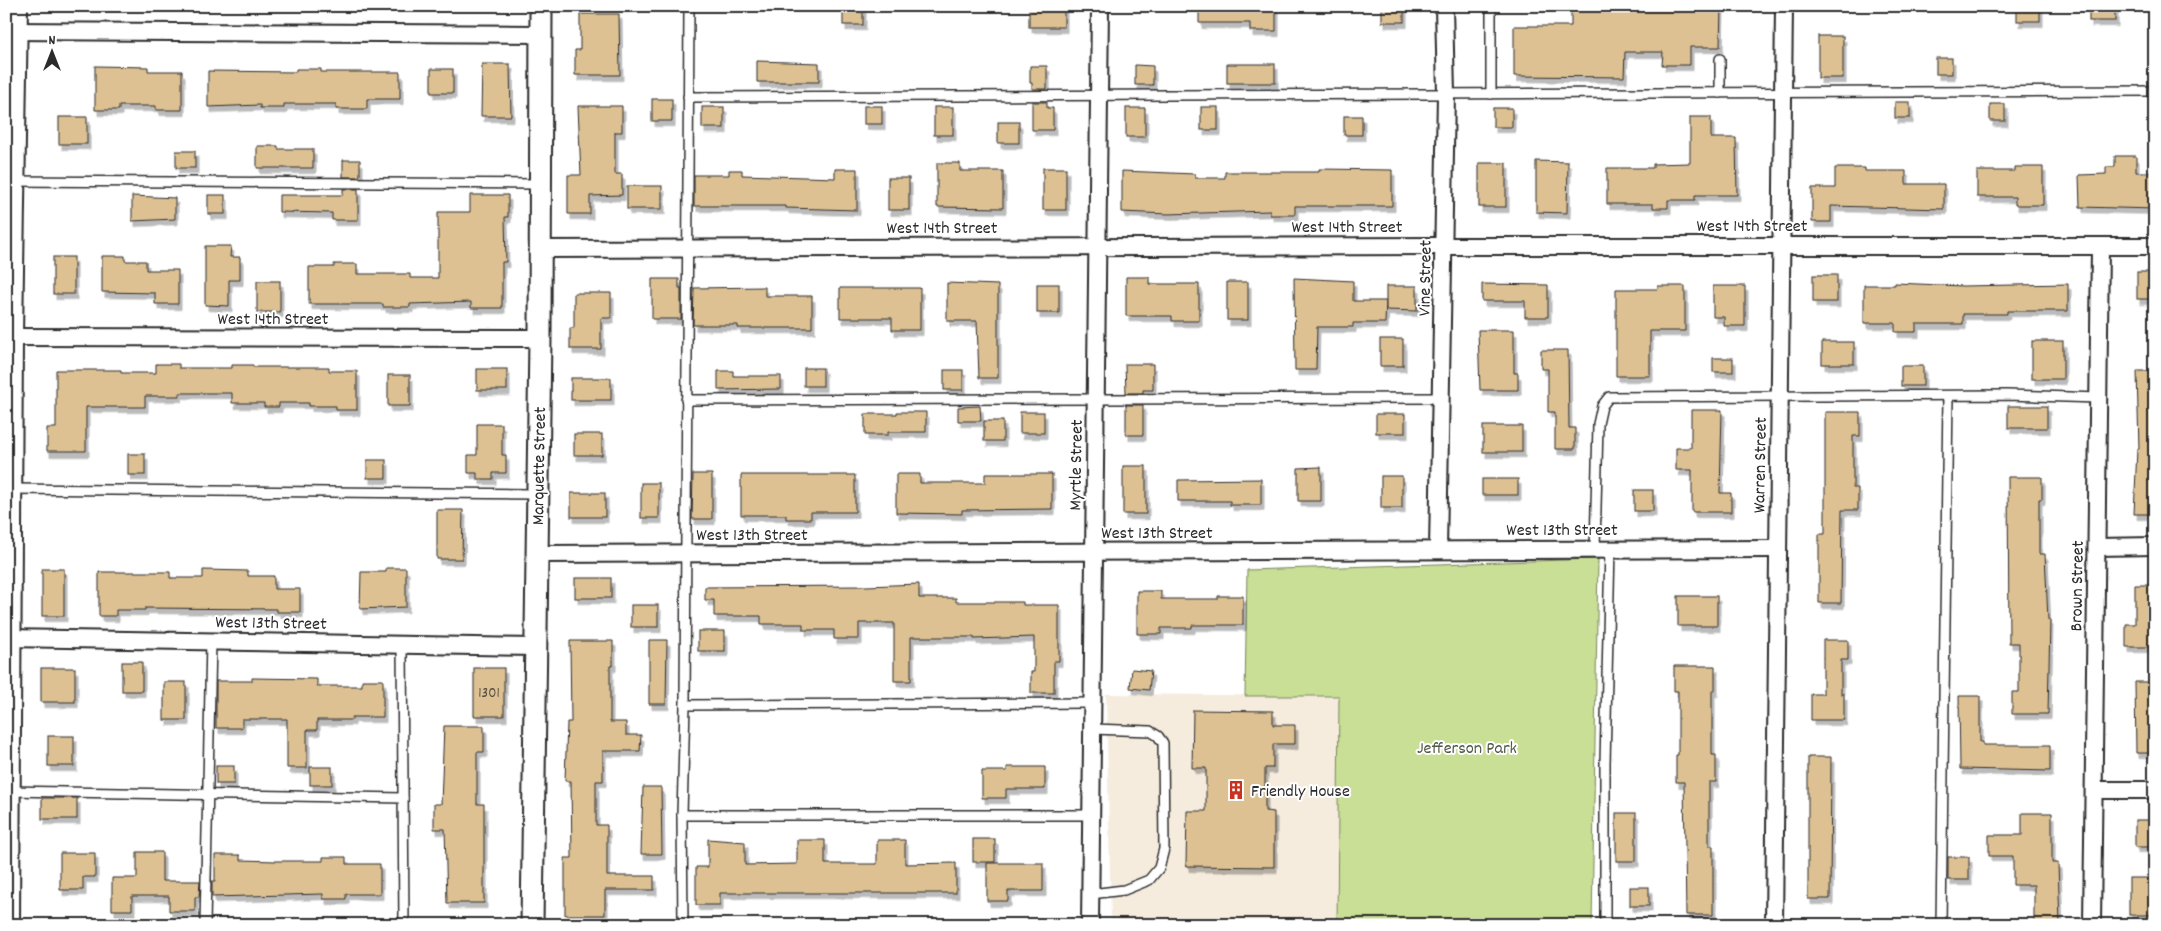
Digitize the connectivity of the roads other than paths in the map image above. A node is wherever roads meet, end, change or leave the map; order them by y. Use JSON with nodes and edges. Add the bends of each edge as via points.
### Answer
{"nodes":[{"id":1,"x":19,"y":6,"type":"edge"},
{"id":2,"x":541,"y":6,"type":"edge"},
{"id":3,"x":689,"y":6,"type":"edge"},
{"id":4,"x":1100,"y":6,"type":"edge"},
{"id":5,"x":1444,"y":6,"type":"edge"},
{"id":6,"x":1491,"y":6,"type":"edge"},
{"id":7,"x":1784,"y":6,"type":"edge"},
{"id":8,"x":12,"y":32,"type":"edge"},
{"id":9,"x":541,"y":34,"type":"junction"},
{"id":10,"x":1720,"y":59,"type":"dead end"},
{"id":11,"x":2155,"y":91,"type":"edge"},
{"id":12,"x":1783,"y":92,"type":"junction"},
{"id":13,"x":1720,"y":93,"type":"junction"},
{"id":14,"x":1446,"y":94,"type":"junction"},
{"id":15,"x":1491,"y":94,"type":"junction"},
{"id":16,"x":1099,"y":95,"type":"junction"},
{"id":17,"x":688,"y":97,"type":"junction"},
{"id":18,"x":11,"y":181,"type":"edge"},
{"id":19,"x":540,"y":184,"type":"junction"},
{"id":20,"x":1781,"y":245,"type":"junction"},
{"id":21,"x":1444,"y":246,"type":"junction"},
{"id":22,"x":2155,"y":246,"type":"edge"},
{"id":23,"x":1097,"y":247,"type":"junction"},
{"id":24,"x":2100,"y":247,"type":"junction"},
{"id":25,"x":687,"y":248,"type":"junction"},
{"id":26,"x":540,"y":249,"type":"junction"},
{"id":27,"x":10,"y":337,"type":"edge"},
{"id":28,"x":540,"y":338,"type":"junction"},
{"id":29,"x":1948,"y":396,"type":"junction"},
{"id":30,"x":1442,"y":398,"type":"junction"},
{"id":31,"x":1780,"y":398,"type":"junction"},
{"id":32,"x":2098,"y":398,"type":"junction"},
{"id":33,"x":1096,"y":399,"type":"junction"},
{"id":34,"x":686,"y":400,"type":"junction"},
{"id":35,"x":10,"y":489,"type":"edge"},
{"id":36,"x":538,"y":494,"type":"junction"},
{"id":37,"x":2097,"y":546,"type":"junction"},
{"id":38,"x":2155,"y":546,"type":"edge"},
{"id":39,"x":1602,"y":549,"type":"junction"},
{"id":40,"x":1778,"y":549,"type":"junction"},
{"id":41,"x":1438,"y":550,"type":"junction"},
{"id":42,"x":1094,"y":552,"type":"junction"},
{"id":43,"x":537,"y":554,"type":"junction"},
{"id":44,"x":685,"y":554,"type":"junction"},
{"id":45,"x":9,"y":638,"type":"edge"},
{"id":46,"x":211,"y":641,"type":"junction"},
{"id":47,"x":402,"y":645,"type":"junction"},
{"id":48,"x":536,"y":647,"type":"junction"},
{"id":49,"x":1092,"y":703,"type":"junction"},
{"id":50,"x":684,"y":705,"type":"junction"},
{"id":51,"x":1092,"y":729,"type":"junction"},
{"id":52,"x":2094,"y":790,"type":"junction"},
{"id":53,"x":2155,"y":790,"type":"edge"},
{"id":54,"x":9,"y":791,"type":"edge"},
{"id":55,"x":208,"y":794,"type":"junction"},
{"id":56,"x":403,"y":798,"type":"junction"},
{"id":57,"x":682,"y":815,"type":"junction"},
{"id":58,"x":1091,"y":815,"type":"junction"},
{"id":59,"x":1090,"y":894,"type":"junction"},
{"id":60,"x":11,"y":925,"type":"edge"},
{"id":61,"x":205,"y":925,"type":"edge"},
{"id":62,"x":404,"y":925,"type":"edge"},
{"id":63,"x":532,"y":925,"type":"edge"},
{"id":64,"x":683,"y":925,"type":"edge"},
{"id":65,"x":1090,"y":925,"type":"edge"},
{"id":66,"x":1605,"y":925,"type":"edge"},
{"id":67,"x":1774,"y":925,"type":"edge"},
{"id":68,"x":1941,"y":925,"type":"edge"},
{"id":69,"x":2092,"y":925,"type":"edge"}],
"edges":[{"from":1,"to":8,"type":"street"},
{"from":2,"to":9,"type":"street","name":"Marquette Street"},
{"from":3,"to":17,"type":"lane"},
{"from":4,"to":16,"type":"street","name":"Myrtle Street"},
{"from":5,"to":14,"type":"street","name":"Vine Street"},
{"from":6,"to":15,"type":"lane"},
{"from":7,"to":12,"type":"street","name":"Warren Street"},
{"from":8,"to":9,"type":"street"},
{"from":8,"to":18,"type":"street"},
{"from":9,"to":19,"type":"street","name":"Marquette Street"},
{"from":10,"to":13,"type":"lane"},
{"from":11,"to":12,"type":"lane"},
{"from":12,"to":13,"type":"lane"},
{"from":12,"to":20,"type":"street","name":"Warren Street"},
{"from":13,"to":15,"type":"lane"},
{"from":14,"to":15,"type":"lane"},
{"from":14,"to":16,"type":"lane"},
{"from":14,"to":21,"type":"street","name":"Vine Street"},
{"from":16,"to":17,"type":"lane"},
{"from":16,"to":23,"type":"street","name":"Myrtle Street"},
{"from":17,"to":25,"type":"lane"},
{"from":18,"to":19,"type":"lane"},
{"from":18,"to":27,"type":"street"},
{"from":19,"to":26,"type":"street","name":"Marquette Street"},
{"from":20,"to":21,"type":"street","name":"West 14th Street"},
{"from":20,"to":24,"type":"street","name":"West 14th Street"},
{"from":20,"to":31,"type":"street","name":"Warren Street"},
{"from":21,"to":23,"type":"street","name":"West 14th Street"},
{"from":21,"to":30,"type":"street","name":"Vine Street"},
{"from":22,"to":24,"type":"street","name":"West 14th Street"},
{"from":23,"to":25,"type":"street","name":"West 14th Street"},
{"from":23,"to":33,"type":"street","name":"Myrtle Street"},
{"from":24,"to":32,"type":"street","name":"Brown Street"},
{"from":25,"to":26,"type":"street","name":"West 14th Street"},
{"from":25,"to":34,"type":"lane"},
{"from":26,"to":28,"type":"street","name":"Marquette Street"},
{"from":27,"to":28,"type":"street","name":"West 14th Street"},
{"from":27,"to":35,"type":"street"},
{"from":28,"to":36,"type":"street","name":"Marquette Street"},
{"from":29,"to":31,"type":"lane"},
{"from":29,"to":32,"type":"lane"},
{"from":29,"to":68,"type":"lane"},
{"from":30,"to":33,"type":"lane"},
{"from":30,"to":41,"type":"street","name":"Vine Street"},
{"from":31,"to":39,"type":"lane","via":[[1609,397],[1602,406],[1598,424]]},
{"from":31,"to":40,"type":"street","name":"Warren Street"},
{"from":32,"to":37,"type":"street","name":"Brown Street"},
{"from":33,"to":34,"type":"lane"},
{"from":33,"to":42,"type":"street","name":"Myrtle Street"},
{"from":34,"to":44,"type":"lane"},
{"from":35,"to":36,"type":"lane"},
{"from":35,"to":45,"type":"street"},
{"from":36,"to":43,"type":"street","name":"Marquette Street"},
{"from":37,"to":38,"type":"street"},
{"from":37,"to":52,"type":"street","name":"Brown Street"},
{"from":39,"to":40,"type":"street","name":"West 13th Street"},
{"from":39,"to":41,"type":"street","name":"West 13th Street"},
{"from":39,"to":66,"type":"lane"},
{"from":40,"to":67,"type":"street","name":"Warren Street"},
{"from":41,"to":42,"type":"street","name":"West 13th Street"},
{"from":42,"to":44,"type":"street","name":"West 13th Street"},
{"from":42,"to":49,"type":"street","name":"Myrtle Street"},
{"from":43,"to":44,"type":"street","name":"West 13th Street"},
{"from":43,"to":48,"type":"street","name":"Marquette Street"},
{"from":44,"to":50,"type":"lane"},
{"from":45,"to":46,"type":"street","name":"West 13th Street"},
{"from":45,"to":54,"type":"street"},
{"from":46,"to":47,"type":"street","name":"West 13th Street"},
{"from":46,"to":55,"type":"lane"},
{"from":47,"to":48,"type":"street","name":"West 13th Street"},
{"from":47,"to":56,"type":"lane"},
{"from":48,"to":63,"type":"street","name":"Marquette Street"},
{"from":49,"to":50,"type":"lane"},
{"from":49,"to":51,"type":"street","name":"Myrtle Street"},
{"from":50,"to":57,"type":"lane"},
{"from":51,"to":58,"type":"street","name":"Myrtle Street"},
{"from":51,"to":59,"type":"lane","via":[[1150,730],[1163,742],[1164,849],[1159,868],[1149,880],[1124,890]]},
{"from":52,"to":53,"type":"street"},
{"from":52,"to":69,"type":"street","name":"Brown Street"},
{"from":54,"to":55,"type":"lane"},
{"from":54,"to":60,"type":"street"},
{"from":55,"to":56,"type":"lane"},
{"from":55,"to":61,"type":"lane"},
{"from":56,"to":62,"type":"lane"},
{"from":57,"to":58,"type":"lane"},
{"from":57,"to":64,"type":"lane"},
{"from":58,"to":59,"type":"street","name":"Myrtle Street"},
{"from":59,"to":65,"type":"street","name":"Myrtle Street"}]}
